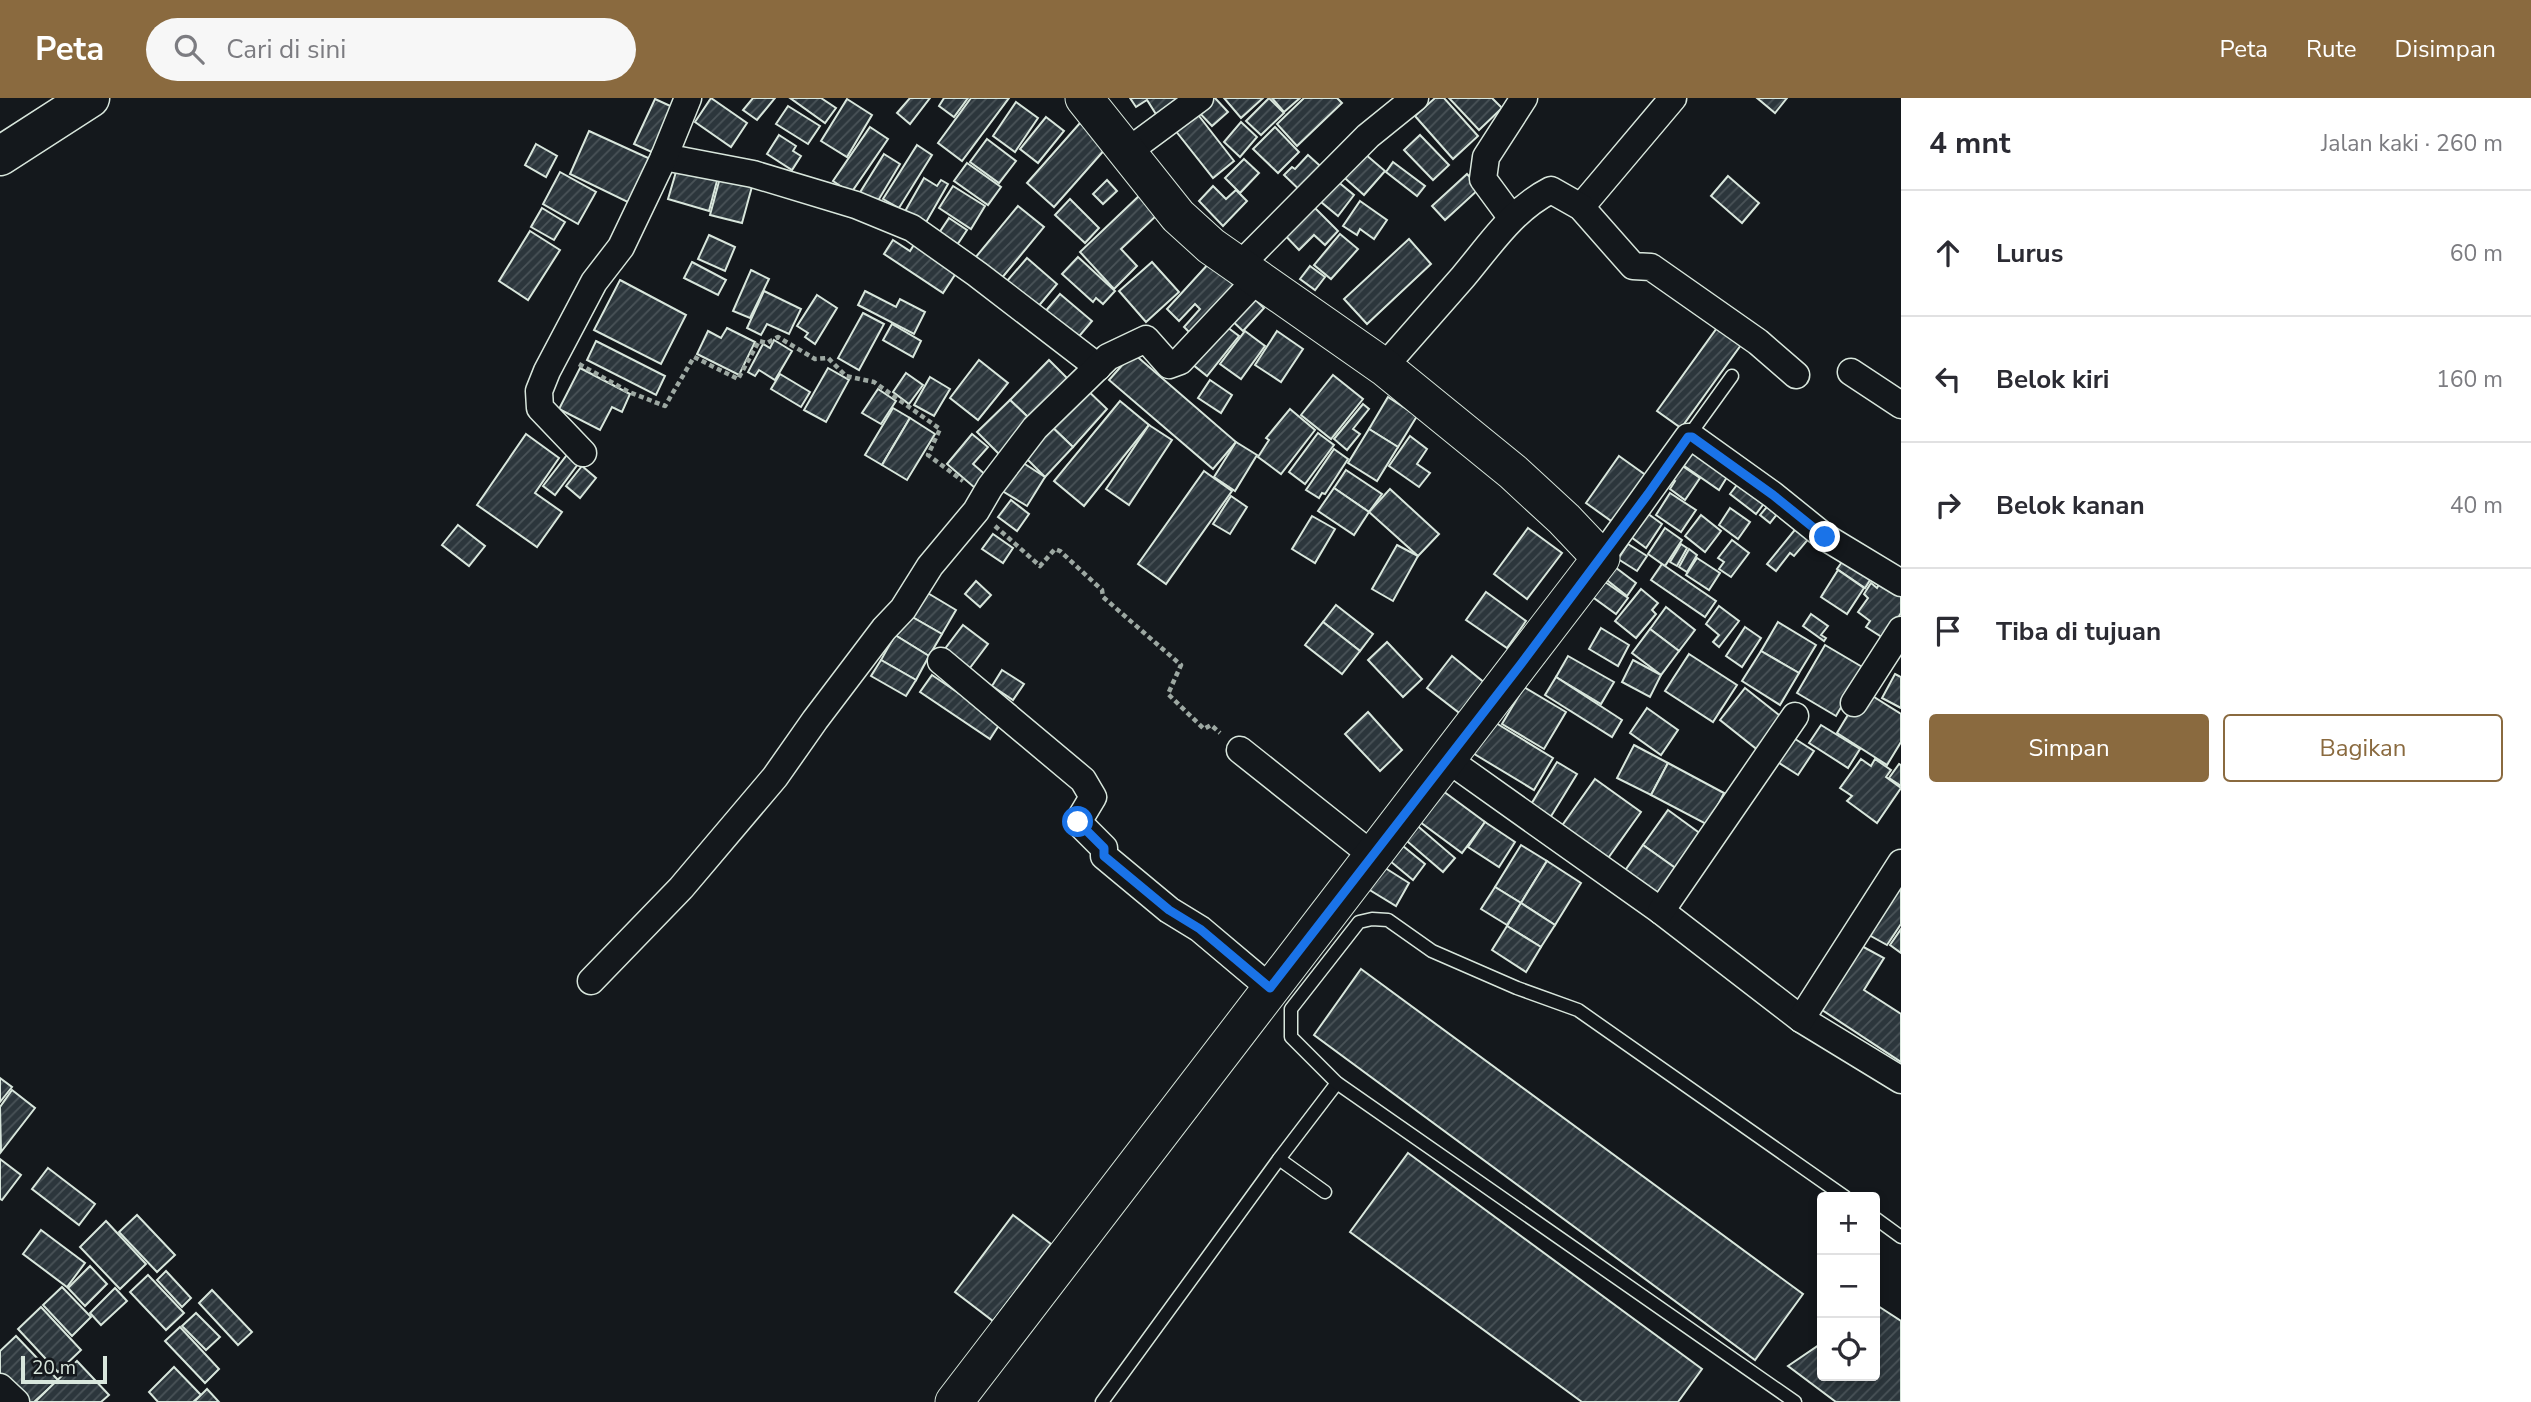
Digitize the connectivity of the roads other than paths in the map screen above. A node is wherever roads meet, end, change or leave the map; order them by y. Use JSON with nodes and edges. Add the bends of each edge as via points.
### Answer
{"nodes":[{"id":1,"x":90,"y":98,"type":"edge"},
{"id":2,"x":688,"y":98,"type":"edge"},
{"id":3,"x":1084,"y":98,"type":"edge"},
{"id":4,"x":1200,"y":98,"type":"edge"},
{"id":5,"x":1415,"y":98,"type":"edge"},
{"id":6,"x":1524,"y":98,"type":"edge"},
{"id":7,"x":1673,"y":98,"type":"edge"},
{"id":8,"x":1127,"y":152,"type":"junction"},
{"id":9,"x":0,"y":156,"type":"edge"},
{"id":10,"x":664,"y":157,"type":"junction"},
{"id":11,"x":1581,"y":207,"type":"junction"},
{"id":12,"x":1511,"y":217,"type":"junction"},
{"id":13,"x":1248,"y":273,"type":"junction"},
{"id":14,"x":1098,"y":367,"type":"junction"},
{"id":15,"x":1384,"y":367,"type":"junction"},
{"id":16,"x":1852,"y":372,"type":"dead end"},
{"id":17,"x":1796,"y":375,"type":"dead end"},
{"id":18,"x":1732,"y":376,"type":"dead end"},
{"id":19,"x":1901,"y":405,"type":"edge"},
{"id":20,"x":1688,"y":437,"type":"junction"},
{"id":21,"x":583,"y":453,"type":"dead end"},
{"id":22,"x":1601,"y":558,"type":"junction"},
{"id":23,"x":1901,"y":583,"type":"edge"},
{"id":24,"x":1901,"y":631,"type":"edge"},
{"id":25,"x":942,"y":661,"type":"dead end"},
{"id":26,"x":1854,"y":703,"type":"dead end"},
{"id":27,"x":1795,"y":716,"type":"dead end"},
{"id":28,"x":1240,"y":750,"type":"road end"},
{"id":29,"x":1447,"y":759,"type":"junction"},
{"id":30,"x":1372,"y":855,"type":"junction"},
{"id":31,"x":1901,"y":863,"type":"edge"},
{"id":32,"x":1661,"y":911,"type":"junction"},
{"id":33,"x":591,"y":981,"type":"dead end"},
{"id":34,"x":1270,"y":988,"type":"junction"},
{"id":35,"x":1801,"y":1019,"type":"junction"},
{"id":36,"x":1901,"y":1080,"type":"edge"},
{"id":37,"x":1337,"y":1083,"type":"junction"},
{"id":38,"x":1279,"y":1159,"type":"junction"},
{"id":39,"x":1325,"y":1192,"type":"dead end"},
{"id":40,"x":1838,"y":1192,"type":"edge"},
{"id":41,"x":1880,"y":1222,"type":"edge"},
{"id":42,"x":1901,"y":1237,"type":"edge"},
{"id":43,"x":0,"y":1387,"type":"edge"},
{"id":44,"x":16,"y":1402,"type":"edge"},
{"id":45,"x":954,"y":1402,"type":"edge"},
{"id":46,"x":1102,"y":1402,"type":"edge"},
{"id":47,"x":1796,"y":1402,"type":"edge"}],
"edges":[{"from":1,"to":9,"type":"highway"},
{"from":2,"to":10,"type":"street"},
{"from":3,"to":8,"type":"street"},
{"from":4,"to":8,"type":"street"},
{"from":5,"to":13,"type":"street","via":[[1368,136]]},
{"from":6,"to":12,"type":"street","via":[[1486,157],[1483,179]]},
{"from":7,"to":11,"type":"street"},
{"from":8,"to":13,"type":"street","via":[[1178,216]]},
{"from":10,"to":14,"type":"street","via":[[753,174],[856,205],[912,228]]},
{"from":10,"to":21,"type":"street","via":[[621,247],[594,282],[539,391],[540,408]]},
{"from":11,"to":12,"type":"street","via":[[1550,190]]},
{"from":11,"to":17,"type":"street","via":[[1633,266],[1651,267],[1758,342]]},
{"from":12,"to":15,"type":"street"},
{"from":13,"to":14,"type":"street","via":[[1180,361],[1169,365],[1146,339],[1108,357]]},
{"from":13,"to":15,"type":"street"},
{"from":14,"to":33,"type":"street","via":[[1035,429],[775,777],[681,888]]},
{"from":15,"to":22,"type":"street","via":[[1513,472]]},
{"from":16,"to":19,"type":"street"},
{"from":18,"to":20,"type":"lane"},
{"from":20,"to":22,"type":"street"},
{"from":20,"to":23,"type":"street","via":[[1825,537]]},
{"from":22,"to":29,"type":"street"},
{"from":24,"to":26,"type":"street"},
{"from":25,"to":34,"type":"street","via":[[1083,780],[1093,797],[1078,822],[1104,848],[1104,856]]},
{"from":27,"to":32,"type":"street"},
{"from":28,"to":30,"type":"street"},
{"from":29,"to":30,"type":"street"},
{"from":29,"to":32,"type":"street"},
{"from":30,"to":34,"type":"street"},
{"from":31,"to":35,"type":"street"},
{"from":32,"to":35,"type":"street"},
{"from":34,"to":45,"type":"street"},
{"from":35,"to":36,"type":"street"},
{"from":37,"to":38,"type":"lane"},
{"from":37,"to":40,"type":"lane","via":[[1291,1037],[1291,1009],[1359,922],[1388,920],[1433,951],[1578,1010]]},
{"from":37,"to":47,"type":"lane"},
{"from":38,"to":39,"type":"lane"},
{"from":38,"to":46,"type":"lane"},
{"from":41,"to":42,"type":"lane"},
{"from":43,"to":44,"type":"street"}]}
